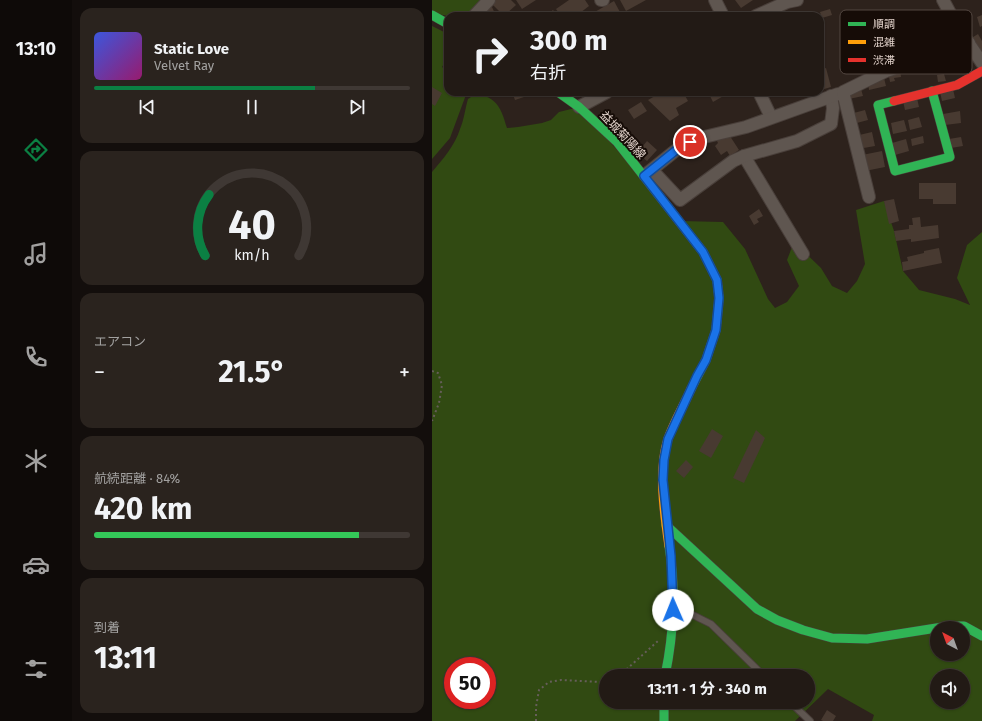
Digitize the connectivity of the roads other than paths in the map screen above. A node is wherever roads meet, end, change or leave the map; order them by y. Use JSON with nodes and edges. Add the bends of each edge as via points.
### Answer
{"nodes":[{"id":1,"x":489,"y":0,"type":"edge"},
{"id":2,"x":715,"y":0,"type":"edge"},
{"id":3,"x":797,"y":0,"type":"edge"},
{"id":4,"x":943,"y":0,"type":"edge"},
{"id":5,"x":949,"y":10,"type":"edge"},
{"id":6,"x":478,"y":12,"type":"edge"},
{"id":7,"x":721,"y":12,"type":"edge"},
{"id":8,"x":765,"y":12,"type":"edge"},
{"id":9,"x":433,"y":17,"type":"edge"},
{"id":10,"x":444,"y":22,"type":"edge"},
{"id":11,"x":972,"y":48,"type":"edge"},
{"id":12,"x":982,"y":63,"type":"edge"},
{"id":13,"x":982,"y":71,"type":"edge"},
{"id":14,"x":880,"y":74,"type":"edge"},
{"id":15,"x":932,"y":91,"type":"junction"},
{"id":16,"x":843,"y":92,"type":"junction"},
{"id":17,"x":564,"y":96,"type":"edge"},
{"id":18,"x":600,"y":96,"type":"edge"},
{"id":19,"x":762,"y":96,"type":"edge"},
{"id":20,"x":831,"y":96,"type":"junction"},
{"id":21,"x":579,"y":107,"type":"junction"},
{"id":22,"x":771,"y":117,"type":"junction"},
{"id":23,"x":744,"y":156,"type":"junction"},
{"id":24,"x":648,"y":173,"type":"junction"},
{"id":25,"x":869,"y":197,"type":"dead end"},
{"id":26,"x":803,"y":254,"type":"dead end"},
{"id":27,"x":666,"y":525,"type":"junction"},
{"id":28,"x":673,"y":610,"type":"junction"},
{"id":29,"x":982,"y":636,"type":"edge"},
{"id":30,"x":666,"y":669,"type":"edge"},
{"id":31,"x":757,"y":669,"type":"edge"},
{"id":32,"x":664,"y":709,"type":"edge"},
{"id":33,"x":797,"y":709,"type":"edge"},
{"id":34,"x":664,"y":721,"type":"edge"},
{"id":35,"x":810,"y":721,"type":"edge"}],
"edges":[{"from":1,"to":6,"type":"street"},
{"from":2,"to":7,"type":"street"},
{"from":3,"to":8,"type":"street"},
{"from":4,"to":5,"type":"street"},
{"from":9,"to":10,"type":"main road"},
{"from":11,"to":12,"type":"street"},
{"from":13,"to":15,"type":"main road","via":[[957,85]]},
{"from":14,"to":16,"type":"street"},
{"from":15,"to":15,"type":"main road","via":[[878,105],[895,171],[950,157]]},
{"from":16,"to":20,"type":"street"},
{"from":16,"to":25,"type":"street"},
{"from":17,"to":21,"type":"main road","name":"益城菊陽線"},
{"from":18,"to":21,"type":"street"},
{"from":19,"to":22,"type":"street"},
{"from":20,"to":22,"type":"street"},
{"from":20,"to":23,"type":"street","via":[[834,108],[831,124],[797,141]]},
{"from":21,"to":24,"type":"main road","name":"益城菊陽線"},
{"from":22,"to":24,"type":"street","via":[[746,127],[700,138],[680,147]]},
{"from":23,"to":24,"type":"street","via":[[733,161],[680,200]]},
{"from":23,"to":26,"type":"street"},
{"from":24,"to":27,"type":"main road","name":"益城菊陽線","via":[[703,252],[717,280],[719,298],[716,330],[706,360],[668,439],[663,480]]},
{"from":27,"to":28,"type":"main road","name":"益城菊陽線","via":[[671,556]]},
{"from":27,"to":29,"type":"main road","via":[[757,609],[803,630],[832,638],[866,639],[964,626]]},
{"from":28,"to":30,"type":"main road","name":"益城菊陽線"},
{"from":28,"to":31,"type":"lane","via":[[693,615],[711,624]]},
{"from":32,"to":34,"type":"main road"},
{"from":33,"to":35,"type":"lane"}]}
